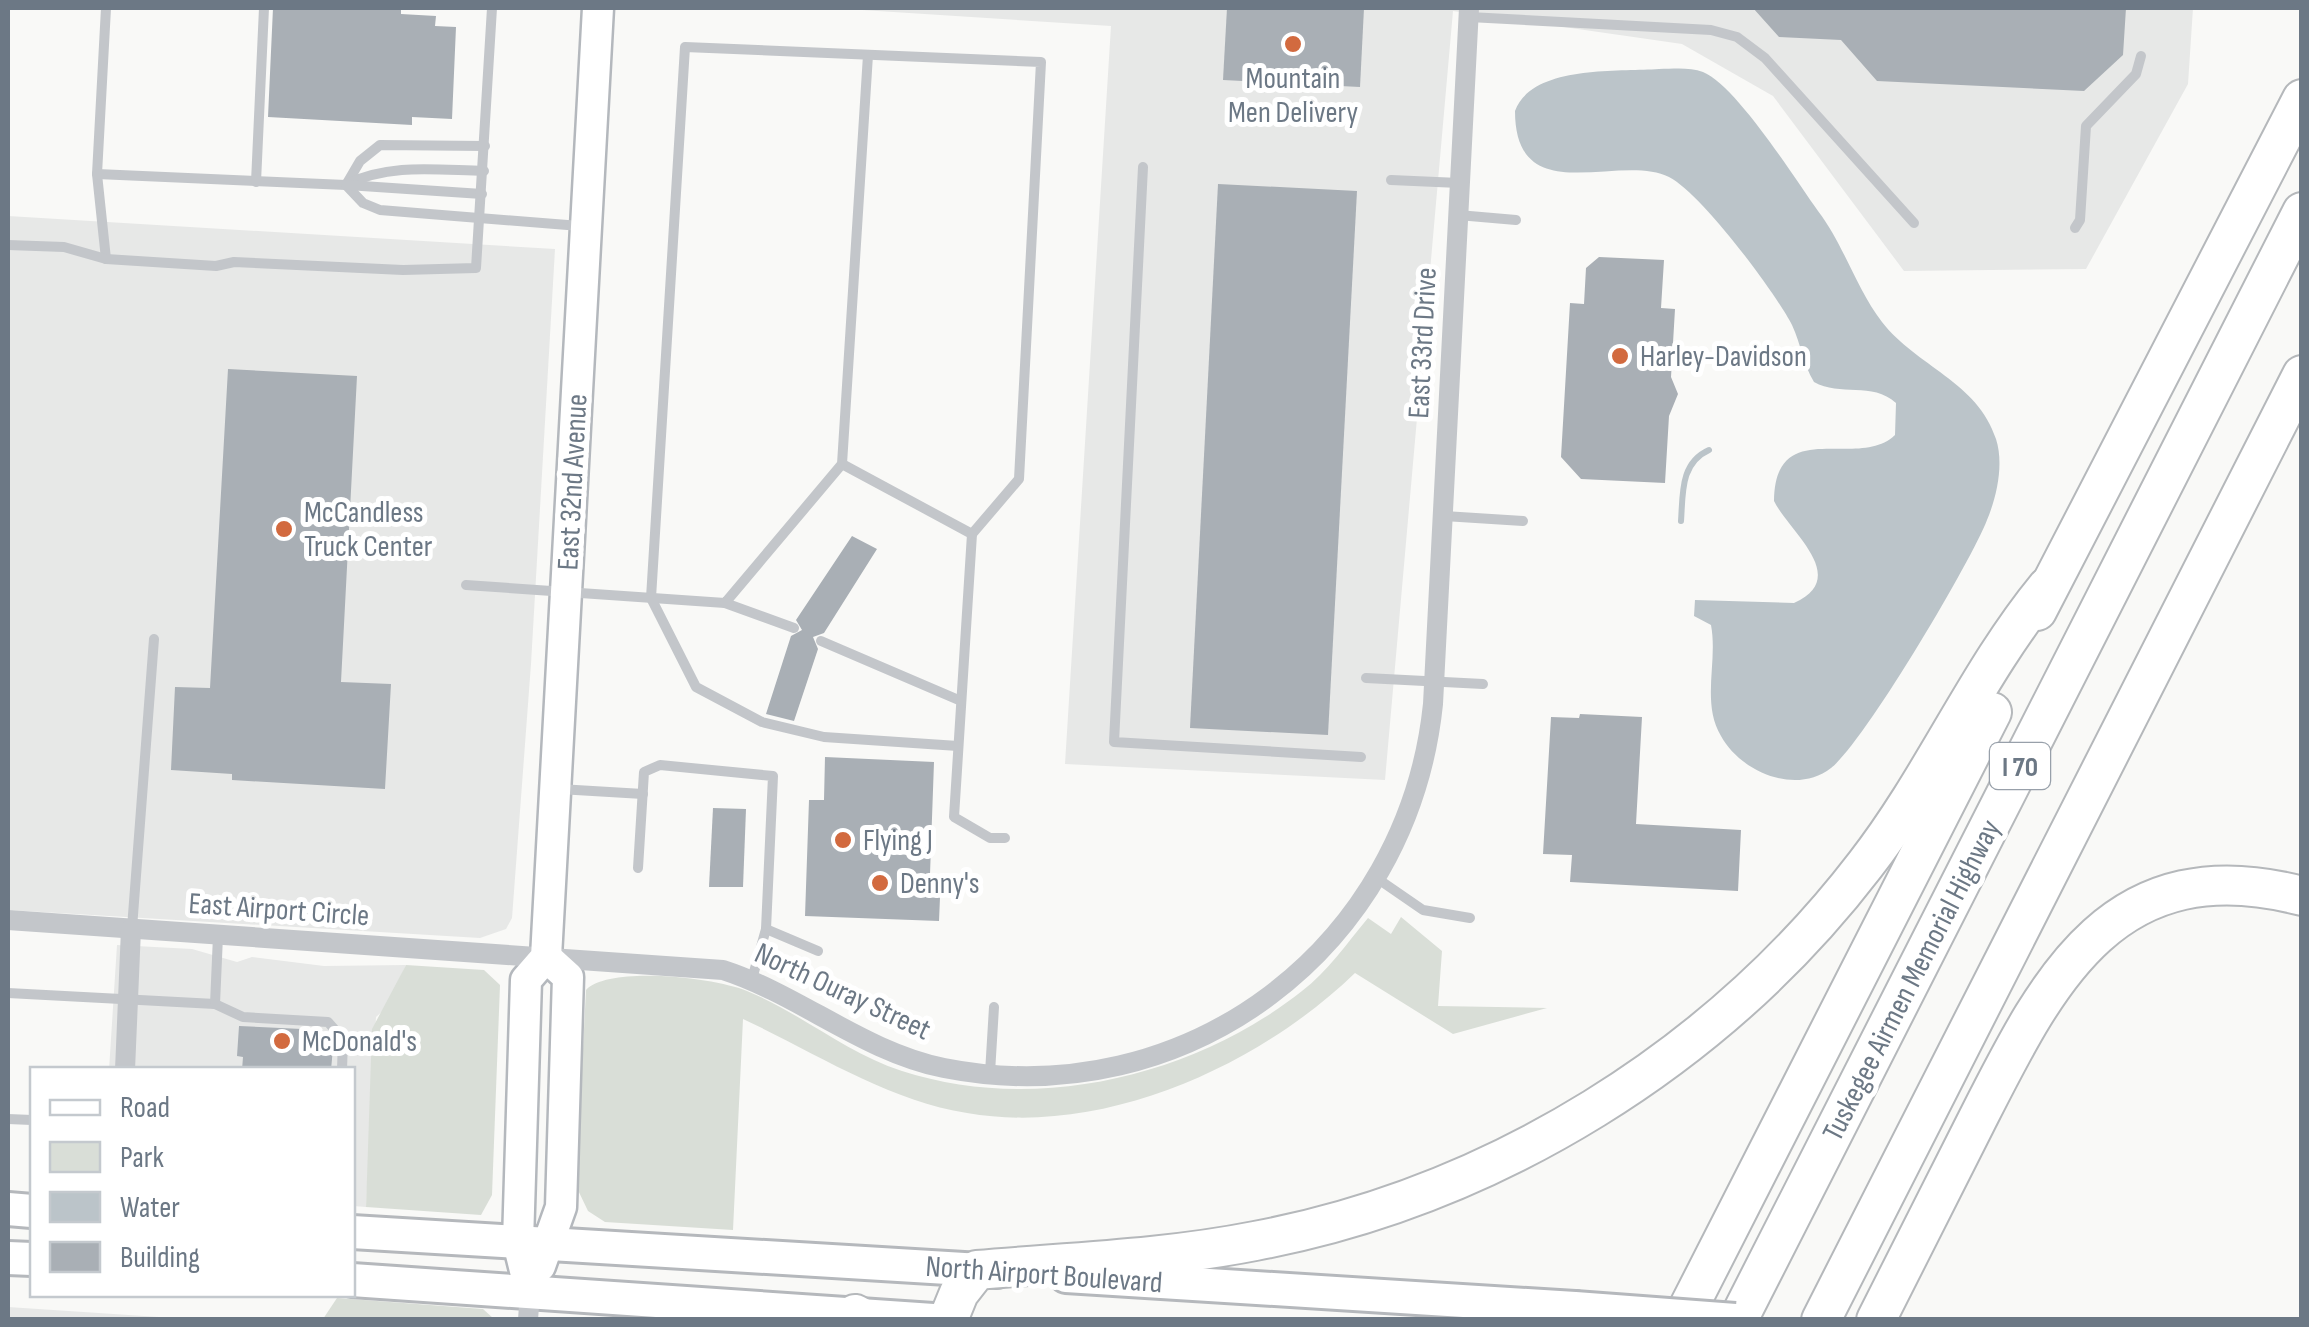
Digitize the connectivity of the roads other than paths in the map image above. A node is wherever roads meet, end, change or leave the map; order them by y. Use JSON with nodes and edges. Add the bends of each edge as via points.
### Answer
{"nodes":[{"id":1,"x":106,"y":8,"type":"edge"},
{"id":2,"x":264,"y":8,"type":"edge"},
{"id":3,"x":492,"y":8,"type":"edge"},
{"id":4,"x":598,"y":8,"type":"edge"},
{"id":5,"x":1469,"y":12,"type":"edge"},
{"id":6,"x":868,"y":55,"type":"junction"},
{"id":7,"x":2141,"y":56,"type":"dead end"},
{"id":8,"x":2302,"y":99,"type":"edge"},
{"id":9,"x":484,"y":146,"type":"junction"},
{"id":10,"x":1143,"y":167,"type":"dead end"},
{"id":11,"x":484,"y":171,"type":"junction"},
{"id":12,"x":97,"y":174,"type":"junction"},
{"id":13,"x":1391,"y":180,"type":"dead end"},
{"id":14,"x":256,"y":182,"type":"junction"},
{"id":15,"x":1460,"y":183,"type":"junction"},
{"id":16,"x":346,"y":184,"type":"junction"},
{"id":17,"x":482,"y":194,"type":"junction"},
{"id":18,"x":2302,"y":212,"type":"edge"},
{"id":19,"x":1458,"y":214,"type":"junction"},
{"id":20,"x":1516,"y":220,"type":"dead end"},
{"id":21,"x":481,"y":222,"type":"junction"},
{"id":22,"x":1914,"y":223,"type":"dead end"},
{"id":23,"x":586,"y":226,"type":"junction"},
{"id":24,"x":2076,"y":228,"type":"dead end"},
{"id":25,"x":8,"y":246,"type":"edge"},
{"id":26,"x":106,"y":259,"type":"junction"},
{"id":27,"x":2302,"y":375,"type":"edge"},
{"id":28,"x":842,"y":464,"type":"junction"},
{"id":29,"x":1442,"y":516,"type":"junction"},
{"id":30,"x":1523,"y":522,"type":"dead end"},
{"id":31,"x":972,"y":534,"type":"junction"},
{"id":32,"x":466,"y":584,"type":"dead end"},
{"id":33,"x":2047,"y":587,"type":"junction"},
{"id":34,"x":566,"y":592,"type":"junction"},
{"id":35,"x":651,"y":598,"type":"junction"},
{"id":36,"x":725,"y":602,"type":"junction"},
{"id":37,"x":794,"y":628,"type":"dead end"},
{"id":38,"x":154,"y":639,"type":"dead end"},
{"id":39,"x":821,"y":641,"type":"dead end"},
{"id":40,"x":1366,"y":678,"type":"dead end"},
{"id":41,"x":1434,"y":682,"type":"junction"},
{"id":42,"x":1483,"y":684,"type":"dead end"},
{"id":43,"x":961,"y":701,"type":"junction"},
{"id":44,"x":958,"y":746,"type":"junction"},
{"id":45,"x":1361,"y":757,"type":"dead end"},
{"id":46,"x":555,"y":788,"type":"junction"},
{"id":47,"x":642,"y":794,"type":"junction"},
{"id":48,"x":1004,"y":838,"type":"dead end"},
{"id":49,"x":638,"y":868,"type":"dead end"},
{"id":50,"x":1378,"y":880,"type":"junction"},
{"id":51,"x":2302,"y":896,"type":"edge"},
{"id":52,"x":1470,"y":918,"type":"dead end"},
{"id":53,"x":8,"y":920,"type":"edge"},
{"id":54,"x":132,"y":929,"type":"junction"},
{"id":55,"x":766,"y":929,"type":"junction"},
{"id":56,"x":218,"y":934,"type":"junction"},
{"id":57,"x":818,"y":951,"type":"dead end"},
{"id":58,"x":546,"y":957,"type":"junction"},
{"id":59,"x":752,"y":979,"type":"junction"},
{"id":60,"x":8,"y":993,"type":"edge"},
{"id":61,"x":128,"y":1000,"type":"junction"},
{"id":62,"x":215,"y":1004,"type":"junction"},
{"id":63,"x":994,"y":1008,"type":"dead end"},
{"id":64,"x":125,"y":1067,"type":"edge"},
{"id":65,"x":342,"y":1067,"type":"edge"},
{"id":66,"x":990,"y":1074,"type":"junction"},
{"id":67,"x":355,"y":1232,"type":"edge"},
{"id":68,"x":534,"y":1243,"type":"junction"},
{"id":69,"x":977,"y":1270,"type":"junction"},
{"id":70,"x":355,"y":1280,"type":"edge"},
{"id":71,"x":529,"y":1305,"type":"edge"},
{"id":72,"x":860,"y":1317,"type":"edge"},
{"id":73,"x":933,"y":1320,"type":"edge"},
{"id":74,"x":948,"y":1320,"type":"edge"},
{"id":75,"x":1682,"y":1320,"type":"edge"},
{"id":76,"x":1737,"y":1320,"type":"edge"},
{"id":77,"x":1821,"y":1320,"type":"edge"},
{"id":78,"x":1876,"y":1320,"type":"edge"}],
"edges":[{"from":1,"to":12,"type":"lane"},
{"from":2,"to":14,"type":"lane"},
{"from":3,"to":9,"type":"lane"},
{"from":4,"to":23,"type":"street","name":"East 32nd Avenue"},
{"from":5,"to":15,"type":"street","name":"East 33rd Drive"},
{"from":5,"to":22,"type":"lane","via":[[1737,37],[1765,58]]},
{"from":6,"to":28,"type":"lane"},
{"from":6,"to":31,"type":"lane","via":[[1041,62],[1019,479]]},
{"from":6,"to":35,"type":"lane","via":[[685,47]]},
{"from":7,"to":24,"type":"lane","via":[[2136,74],[2086,126]]},
{"from":8,"to":33,"type":"highway"},
{"from":9,"to":11,"type":"lane"},
{"from":9,"to":16,"type":"lane","via":[[380,145]]},
{"from":10,"to":45,"type":"lane","via":[[1114,742]]},
{"from":11,"to":16,"type":"lane","via":[[375,170]]},
{"from":11,"to":17,"type":"lane"},
{"from":12,"to":14,"type":"lane"},
{"from":12,"to":26,"type":"lane"},
{"from":13,"to":15,"type":"lane"},
{"from":14,"to":16,"type":"lane"},
{"from":15,"to":19,"type":"street","name":"East 33rd Drive"},
{"from":16,"to":17,"type":"lane"},
{"from":16,"to":21,"type":"lane","via":[[380,210]]},
{"from":17,"to":21,"type":"lane"},
{"from":18,"to":76,"type":"highway","name":"Tuskegee Airmen Memorial Highway","number":"I 70"},
{"from":19,"to":20,"type":"lane"},
{"from":19,"to":29,"type":"street","name":"East 33rd Drive"},
{"from":21,"to":23,"type":"lane"},
{"from":21,"to":26,"type":"lane","via":[[476,268]]},
{"from":23,"to":34,"type":"street","name":"East 32nd Avenue"},
{"from":25,"to":26,"type":"lane","via":[[64,247]]},
{"from":27,"to":77,"type":"highway","number":"I 70"},
{"from":28,"to":31,"type":"lane"},
{"from":28,"to":36,"type":"lane"},
{"from":29,"to":30,"type":"lane"},
{"from":29,"to":41,"type":"street","name":"East 33rd Drive"},
{"from":31,"to":43,"type":"lane"},
{"from":32,"to":34,"type":"lane"},
{"from":33,"to":69,"type":"highway","via":[[1922,784],[1827,914],[1724,1015],[1609,1100],[1419,1195],[1321,1226],[1208,1250]]},
{"from":33,"to":75,"type":"highway","via":[[1974,748]]},
{"from":34,"to":35,"type":"lane"},
{"from":34,"to":46,"type":"street","name":"East 32nd Avenue"},
{"from":35,"to":36,"type":"lane"},
{"from":35,"to":44,"type":"lane","via":[[696,686],[762,722],[824,738]]},
{"from":36,"to":37,"type":"lane"},
{"from":38,"to":54,"type":"lane"},
{"from":39,"to":43,"type":"lane"},
{"from":40,"to":41,"type":"lane"},
{"from":41,"to":42,"type":"lane"},
{"from":41,"to":50,"type":"street","name":"North Ouray Street","via":[[1422,777]]},
{"from":43,"to":44,"type":"lane"},
{"from":44,"to":48,"type":"lane","via":[[954,817],[990,838]]},
{"from":46,"to":47,"type":"lane"},
{"from":46,"to":58,"type":"street","name":"East 32nd Avenue"},
{"from":47,"to":49,"type":"lane"},
{"from":47,"to":55,"type":"lane","via":[[644,772],[660,765],[774,776]]},
{"from":50,"to":52,"type":"lane","via":[[1424,910]]},
{"from":50,"to":66,"type":"street","name":"North Ouray Street","via":[[1291,980],[1198,1038],[1086,1072]]},
{"from":51,"to":78,"type":"highway","via":[[2261,888],[2175,893],[2105,928],[2080,949],[2028,1020]]},
{"from":53,"to":54,"type":"street","name":"East Airport Circle"},
{"from":54,"to":56,"type":"street","name":"East Airport Circle"},
{"from":54,"to":61,"type":"street"},
{"from":55,"to":57,"type":"lane"},
{"from":55,"to":59,"type":"lane"},
{"from":56,"to":58,"type":"street","name":"East Airport Circle"},
{"from":56,"to":62,"type":"lane"},
{"from":58,"to":59,"type":"street","name":"North Ouray Street","via":[[684,966]]},
{"from":58,"to":68,"type":"street","name":"East 32nd Avenue","via":[[526,980]]},
{"from":58,"to":68,"type":"street","name":"East 32nd Avenue","via":[[568,977],[561,1207]]},
{"from":59,"to":66,"type":"street","name":"North Ouray Street","via":[[882,1048]]},
{"from":60,"to":61,"type":"lane"},
{"from":61,"to":62,"type":"lane"},
{"from":61,"to":64,"type":"street"},
{"from":62,"to":65,"type":"lane","via":[[243,1017],[328,1022],[343,1039]]},
{"from":63,"to":66,"type":"lane"},
{"from":67,"to":68,"type":"main road","name":"North Airport Boulevard"},
{"from":68,"to":69,"type":"main road","name":"North Airport Boulevard"},
{"from":68,"to":71,"type":"street","name":"East 32nd Avenue"},
{"from":69,"to":74,"type":"highway"},
{"from":69,"to":76,"type":"main road","name":"North Airport Boulevard","bridge":true},
{"from":70,"to":71,"type":"main road","name":"North Airport Boulevard"},
{"from":71,"to":72,"type":"main road","name":"North Airport Boulevard"},
{"from":72,"to":73,"type":"main road","name":"North Airport Boulevard"}]}
